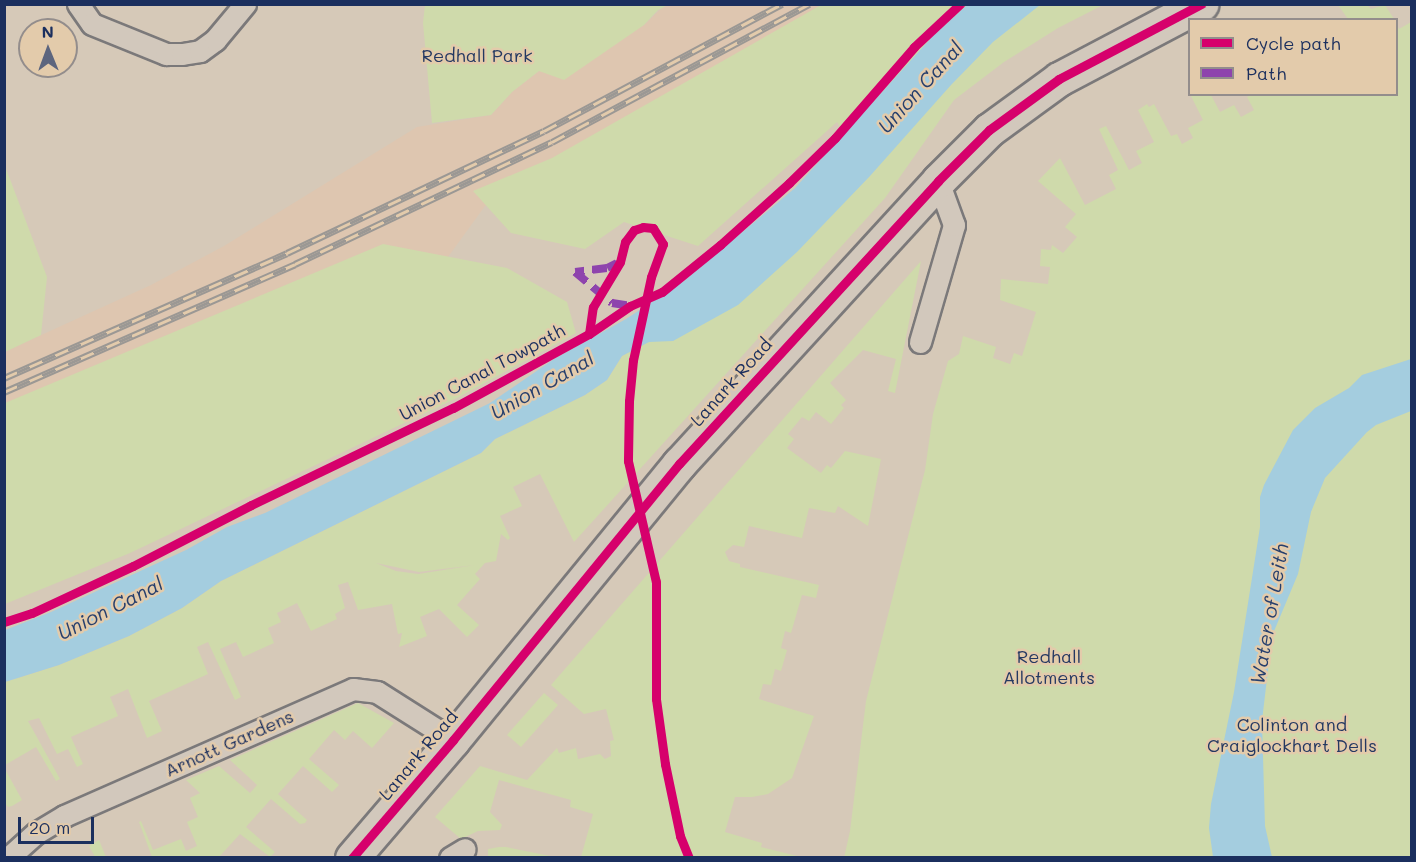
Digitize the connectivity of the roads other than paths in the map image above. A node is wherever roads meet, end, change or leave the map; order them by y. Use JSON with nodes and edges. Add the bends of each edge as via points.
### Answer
{"nodes":[{"id":1,"x":78,"y":4,"type":"edge"},
{"id":2,"x":245,"y":4,"type":"edge"},
{"id":3,"x":1201,"y":4,"type":"edge"},
{"id":4,"x":938,"y":181,"type":"junction"},
{"id":5,"x":920,"y":342,"type":"dead end"},
{"id":6,"x":453,"y":740,"type":"junction"},
{"id":7,"x":8,"y":858,"type":"edge"},
{"id":8,"x":352,"y":858,"type":"edge"}],
"edges":[{"from":1,"to":2,"type":"street","via":[[92,24],[166,54],[182,54],[200,51],[215,40]]},
{"from":3,"to":4,"type":"main road","name":"Lanark Road","via":[[1059,80],[988,130]]},
{"from":4,"to":5,"type":"street","via":[[954,225]]},
{"from":4,"to":6,"type":"main road","name":"Lanark Road","via":[[679,464]]},
{"from":6,"to":7,"type":"street","name":"Arnott Gardens","via":[[377,692],[353,689],[64,816],[36,833]]},
{"from":6,"to":8,"type":"main road","name":"Lanark Road"}]}
